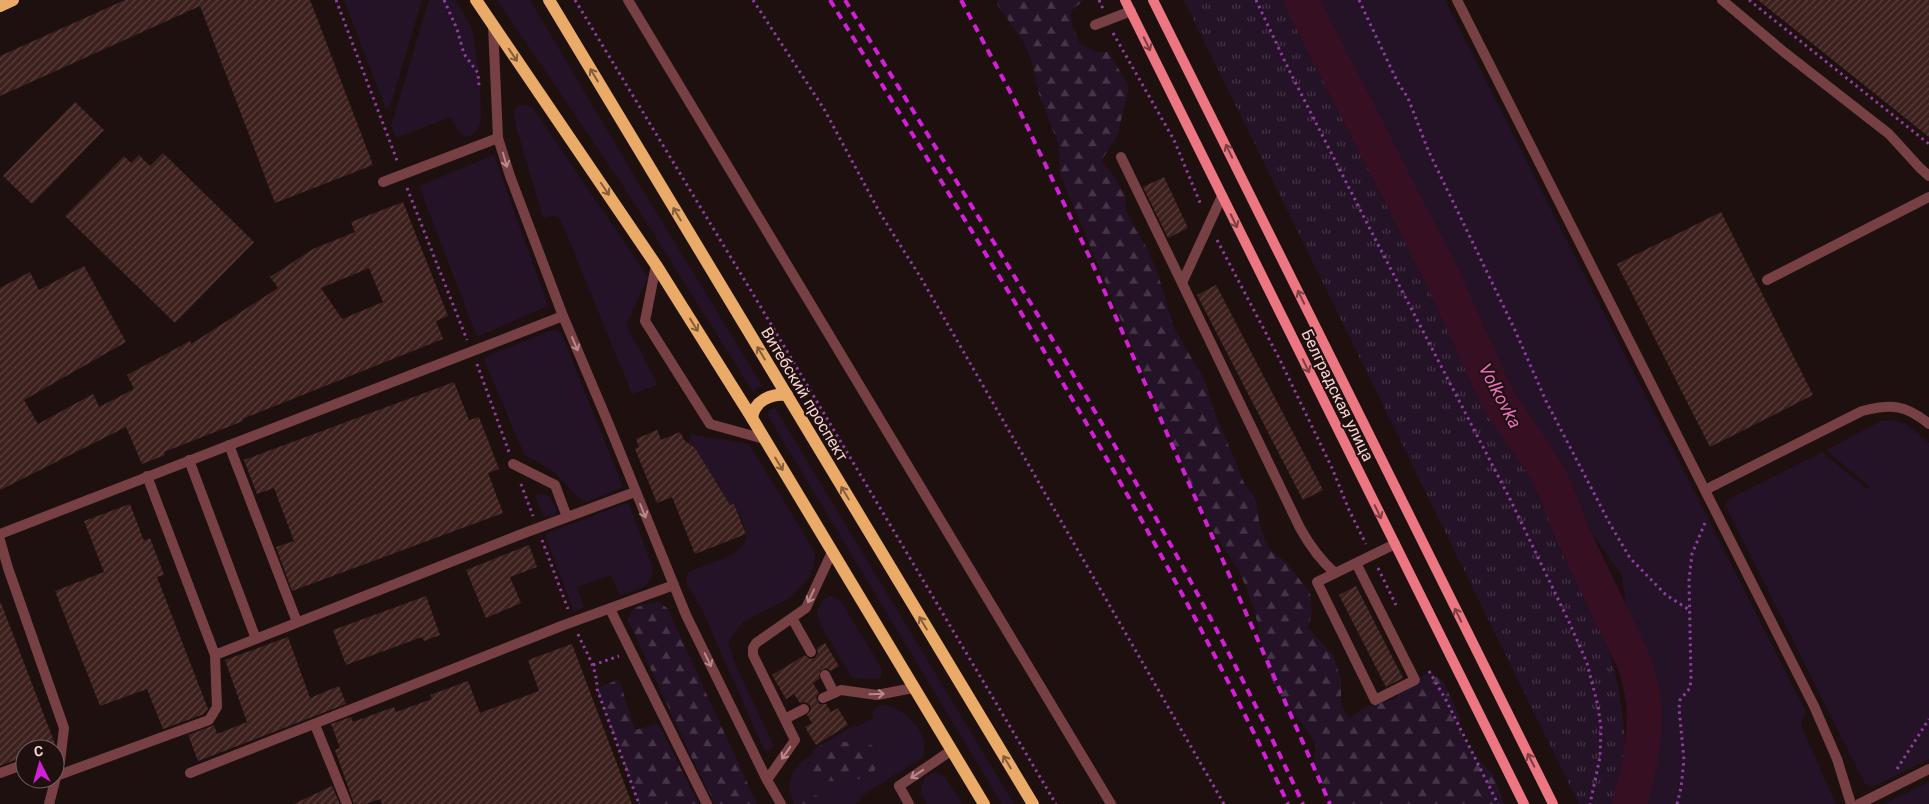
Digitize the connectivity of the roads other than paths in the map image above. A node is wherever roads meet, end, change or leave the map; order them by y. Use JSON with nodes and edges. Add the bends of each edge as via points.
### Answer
{"nodes":[{"id":1,"x":13,"y":0,"type":"edge"},
{"id":2,"x":476,"y":0,"type":"edge"},
{"id":3,"x":549,"y":0,"type":"edge"},
{"id":4,"x":628,"y":0,"type":"edge"},
{"id":5,"x":1125,"y":0,"type":"edge"},
{"id":6,"x":1153,"y":0,"type":"edge"},
{"id":7,"x":1457,"y":0,"type":"edge"},
{"id":8,"x":1722,"y":0,"type":"edge"},
{"id":9,"x":0,"y":6,"type":"edge"},
{"id":10,"x":1130,"y":11,"type":"junction"},
{"id":11,"x":493,"y":25,"type":"junction"},
{"id":12,"x":1095,"y":25,"type":"dead end"},
{"id":13,"x":498,"y":138,"type":"junction"},
{"id":14,"x":1121,"y":157,"type":"dead end"},
{"id":15,"x":1929,"y":176,"type":"edge"},
{"id":16,"x":382,"y":182,"type":"dead end"},
{"id":17,"x":1222,"y":196,"type":"junction"},
{"id":18,"x":1929,"y":197,"type":"edge"},
{"id":19,"x":656,"y":265,"type":"junction"},
{"id":20,"x":1767,"y":280,"type":"dead end"},
{"id":21,"x":1182,"y":283,"type":"junction"},
{"id":22,"x":563,"y":316,"type":"junction"},
{"id":23,"x":786,"y":395,"type":"junction"},
{"id":24,"x":752,"y":418,"type":"junction"},
{"id":25,"x":1929,"y":424,"type":"edge"},
{"id":26,"x":764,"y":439,"type":"junction"},
{"id":27,"x":229,"y":444,"type":"junction"},
{"id":28,"x":189,"y":460,"type":"junction"},
{"id":29,"x":513,"y":464,"type":"dead end"},
{"id":30,"x":146,"y":476,"type":"junction"},
{"id":31,"x":1705,"y":490,"type":"junction"},
{"id":32,"x":635,"y":492,"type":"junction"},
{"id":33,"x":567,"y":517,"type":"junction"},
{"id":34,"x":0,"y":534,"type":"edge"},
{"id":35,"x":0,"y":540,"type":"edge"},
{"id":36,"x":1394,"y":544,"type":"junction"},
{"id":37,"x":832,"y":552,"type":"junction"},
{"id":38,"x":1356,"y":563,"type":"junction"},
{"id":39,"x":1335,"y":573,"type":"junction"},
{"id":40,"x":674,"y":585,"type":"junction"},
{"id":41,"x":610,"y":609,"type":"junction"},
{"id":42,"x":792,"y":618,"type":"junction"},
{"id":43,"x":297,"y":622,"type":"junction"},
{"id":44,"x":256,"y":639,"type":"junction"},
{"id":45,"x":811,"y":652,"type":"dead end"},
{"id":46,"x":215,"y":655,"type":"junction"},
{"id":47,"x":825,"y":675,"type":"dead end"},
{"id":48,"x":913,"y":688,"type":"junction"},
{"id":49,"x":834,"y":693,"type":"junction"},
{"id":50,"x":823,"y":698,"type":"dead end"},
{"id":51,"x":804,"y":709,"type":"dead end"},
{"id":52,"x":785,"y":719,"type":"junction"},
{"id":53,"x":315,"y":724,"type":"junction"},
{"id":54,"x":61,"y":739,"type":"edge"},
{"id":55,"x":952,"y":750,"type":"junction"},
{"id":56,"x":15,"y":768,"type":"edge"},
{"id":57,"x":1929,"y":769,"type":"edge"},
{"id":58,"x":0,"y":773,"type":"edge"},
{"id":59,"x":65,"y":773,"type":"edge"},
{"id":60,"x":190,"y":773,"type":"dead end"},
{"id":61,"x":767,"y":780,"type":"junction"},
{"id":62,"x":53,"y":789,"type":"edge"},
{"id":63,"x":49,"y":804,"type":"edge"},
{"id":64,"x":347,"y":804,"type":"edge"},
{"id":65,"x":707,"y":804,"type":"edge"},
{"id":66,"x":781,"y":804,"type":"edge"},
{"id":67,"x":909,"y":804,"type":"edge"},
{"id":68,"x":984,"y":804,"type":"edge"},
{"id":69,"x":1033,"y":804,"type":"edge"},
{"id":70,"x":1111,"y":804,"type":"edge"},
{"id":71,"x":1524,"y":804,"type":"edge"},
{"id":72,"x":1553,"y":804,"type":"edge"},
{"id":73,"x":1850,"y":804,"type":"edge"},
{"id":74,"x":1859,"y":804,"type":"edge"}],
"edges":[{"from":1,"to":9,"type":"main road"},
{"from":2,"to":11,"type":"main road"},
{"from":23,"to":3,"type":"main road","name":"Витебский проспект","one_way":true},
{"from":4,"to":70,"type":"street"},
{"from":5,"to":10,"type":"street","name":"Белградская улица"},
{"from":72,"to":6,"type":"street","name":"Белградская улица","one_way":true},
{"from":7,"to":31,"type":"street"},
{"from":8,"to":15,"type":"street","via":[[1889,134]]},
{"from":10,"to":12,"type":"street"},
{"from":10,"to":17,"type":"street","name":"Белградская улица","one_way":true},
{"from":11,"to":13,"type":"street"},
{"from":11,"to":19,"type":"main road","one_way":true},
{"from":13,"to":16,"type":"street"},
{"from":13,"to":22,"type":"street","one_way":true},
{"from":14,"to":21,"type":"street"},
{"from":17,"to":21,"type":"street"},
{"from":17,"to":36,"type":"street","name":"Белградская улица","one_way":true},
{"from":18,"to":20,"type":"street"},
{"from":19,"to":24,"type":"main road","one_way":true},
{"from":19,"to":26,"type":"street","via":[[645,321],[710,424]]},
{"from":21,"to":39,"type":"street","via":[[1300,528],[1321,561]]},
{"from":22,"to":27,"type":"street"},
{"from":22,"to":32,"type":"street","one_way":true},
{"from":23,"to":24,"type":"main road","via":[[765,398],[755,407]]},
{"from":69,"to":23,"type":"main road","name":"Витебский проспект","one_way":true},
{"from":24,"to":26,"type":"main road"},
{"from":25,"to":31,"type":"street","via":[[1900,407],[1882,406],[1862,411]]},
{"from":26,"to":37,"type":"main road","one_way":true},
{"from":27,"to":28,"type":"street"},
{"from":27,"to":43,"type":"street"},
{"from":28,"to":30,"type":"street"},
{"from":28,"to":44,"type":"street"},
{"from":29,"to":33,"type":"street","via":[[555,485]]},
{"from":30,"to":34,"type":"street"},
{"from":30,"to":46,"type":"street"},
{"from":31,"to":73,"type":"street","via":[[1814,706],[1837,759]]},
{"from":32,"to":33,"type":"street"},
{"from":32,"to":40,"type":"street","one_way":true},
{"from":33,"to":43,"type":"street"},
{"from":35,"to":54,"type":"street","via":[[64,728]]},
{"from":36,"to":38,"type":"street"},
{"from":36,"to":71,"type":"street","name":"Белградская улица"},
{"from":37,"to":42,"type":"street","one_way":true,"via":[[806,608]]},
{"from":37,"to":48,"type":"main road"},
{"from":38,"to":39,"type":"street"},
{"from":38,"to":39,"type":"street","via":[[1415,680],[1375,700],[1317,582]]},
{"from":40,"to":41,"type":"street"},
{"from":40,"to":61,"type":"street","one_way":true},
{"from":41,"to":53,"type":"street"},
{"from":41,"to":65,"type":"street"},
{"from":42,"to":45,"type":"street"},
{"from":42,"to":52,"type":"street","via":[[753,648],[753,655]]},
{"from":43,"to":44,"type":"street"},
{"from":44,"to":46,"type":"street"},
{"from":46,"to":59,"type":"street","via":[[217,707],[209,720]]},
{"from":47,"to":49,"type":"street"},
{"from":49,"to":48,"type":"street","one_way":true,"via":[[841,690],[877,695]]},
{"from":48,"to":55,"type":"main road"},
{"from":49,"to":50,"type":"street"},
{"from":51,"to":52,"type":"street"},
{"from":52,"to":61,"type":"street","one_way":true,"via":[[795,740]]},
{"from":53,"to":60,"type":"street"},
{"from":53,"to":64,"type":"street"},
{"from":55,"to":67,"type":"street","one_way":true,"via":[[899,786]]},
{"from":55,"to":68,"type":"main road"},
{"from":56,"to":58,"type":"street"},
{"from":57,"to":74,"type":"street"},
{"from":61,"to":66,"type":"street"},
{"from":62,"to":63,"type":"street"}]}
